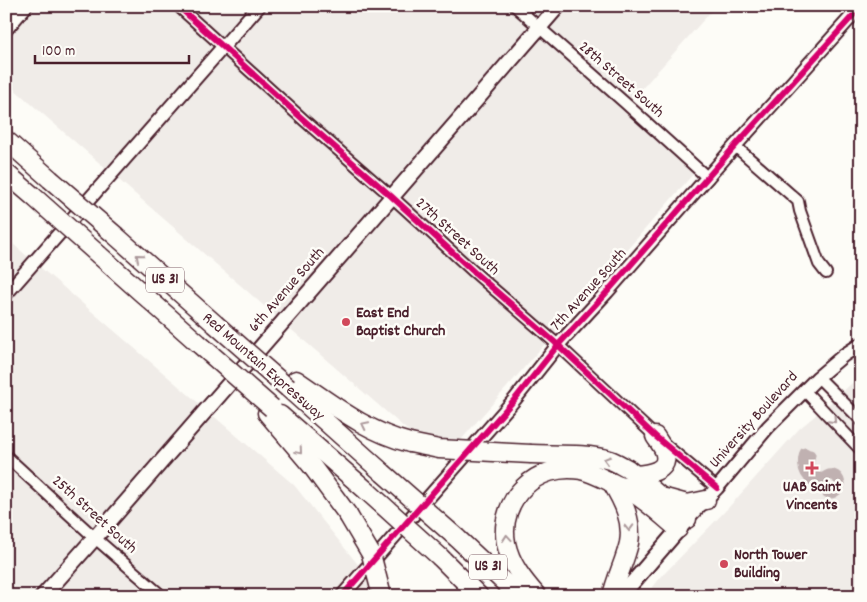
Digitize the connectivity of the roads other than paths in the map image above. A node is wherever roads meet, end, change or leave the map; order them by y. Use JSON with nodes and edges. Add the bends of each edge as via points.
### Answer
{"nodes":[{"id":1,"x":24,"y":6,"type":"edge"},
{"id":2,"x":178,"y":6,"type":"edge"},
{"id":3,"x":260,"y":6,"type":"edge"},
{"id":4,"x":515,"y":6,"type":"edge"},
{"id":5,"x":558,"y":6,"type":"edge"},
{"id":6,"x":859,"y":8,"type":"edge"},
{"id":7,"x":6,"y":27,"type":"edge"},
{"id":8,"x":538,"y":28,"type":"junction"},
{"id":9,"x":223,"y":47,"type":"junction"},
{"id":10,"x":6,"y":134,"type":"edge"},
{"id":11,"x":6,"y":140,"type":"edge"},
{"id":12,"x":735,"y":146,"type":"junction"},
{"id":13,"x":26,"y":157,"type":"junction"},
{"id":14,"x":6,"y":173,"type":"edge"},
{"id":15,"x":708,"y":178,"type":"junction"},
{"id":16,"x":391,"y":196,"type":"junction"},
{"id":17,"x":826,"y":273,"type":"dead end"},
{"id":18,"x":6,"y":294,"type":"edge"},
{"id":19,"x":861,"y":344,"type":"edge"},
{"id":20,"x":558,"y":345,"type":"junction"},
{"id":21,"x":818,"y":377,"type":"junction"},
{"id":22,"x":292,"y":384,"type":"junction"},
{"id":23,"x":804,"y":390,"type":"junction"},
{"id":24,"x":270,"y":410,"type":"junction"},
{"id":25,"x":861,"y":420,"type":"edge"},
{"id":26,"x":655,"y":436,"type":"junction"},
{"id":27,"x":861,"y":450,"type":"edge"},
{"id":28,"x":6,"y":456,"type":"edge"},
{"id":29,"x":635,"y":475,"type":"junction"},
{"id":30,"x":612,"y":483,"type":"junction"},
{"id":31,"x":711,"y":494,"type":"junction"},
{"id":32,"x":663,"y":498,"type":"junction"},
{"id":33,"x":683,"y":524,"type":"junction"},
{"id":34,"x":95,"y":538,"type":"junction"},
{"id":35,"x":43,"y":596,"type":"edge"},
{"id":36,"x":162,"y":596,"type":"edge"},
{"id":37,"x":342,"y":596,"type":"edge"},
{"id":38,"x":382,"y":596,"type":"edge"},
{"id":39,"x":479,"y":596,"type":"edge"},
{"id":40,"x":519,"y":596,"type":"edge"},
{"id":41,"x":537,"y":596,"type":"edge"},
{"id":42,"x":612,"y":596,"type":"edge"},
{"id":43,"x":621,"y":596,"type":"edge"}],
"edges":[{"from":1,"to":7,"type":"main road"},
{"from":2,"to":9,"type":"street","name":"27th Street South"},
{"from":3,"to":9,"type":"street"},
{"from":4,"to":8,"type":"street","name":"28th Street South"},
{"from":5,"to":8,"type":"main road","name":"6th Avenue South"},
{"from":6,"to":12,"type":"street","name":"7th Avenue South"},
{"from":8,"to":15,"type":"street","name":"28th Street South"},
{"from":8,"to":16,"type":"main road","name":"6th Avenue South"},
{"from":9,"to":16,"type":"street","name":"27th Street South"},
{"from":9,"to":18,"type":"street"},
{"from":10,"to":13,"type":"highway"},
{"from":11,"to":13,"type":"highway","name":"Red Mountain Expressway","number":"US 31"},
{"from":12,"to":15,"type":"street","name":"7th Avenue South"},
{"from":12,"to":17,"type":"street","via":[[798,201],[819,264]]},
{"from":22,"to":13,"type":"highway","name":"Red Mountain Expressway","number":"US 31","one_way":true,"bridge":true,"via":[[239,345]]},
{"from":14,"to":24,"type":"highway","number":"US 31","bridge":true,"via":[[163,312],[171,328]]},
{"from":15,"to":20,"type":"street","name":"7th Avenue South"},
{"from":16,"to":20,"type":"street","name":"27th Street South"},
{"from":16,"to":34,"type":"main road","name":"6th Avenue South"},
{"from":19,"to":21,"type":"street","name":"University Boulevard"},
{"from":20,"to":26,"type":"street","name":"27th Street South"},
{"from":20,"to":37,"type":"street","name":"7th Avenue South","via":[[515,399]]},
{"from":21,"to":23,"type":"street","name":"University Boulevard"},
{"from":21,"to":25,"type":"street"},
{"from":29,"to":22,"type":"highway","one_way":true,"bridge":true,"via":[[601,458],[439,449],[410,443],[356,421]]},
{"from":22,"to":40,"type":"highway","name":"Red Mountain Expressway","number":"US 31","bridge":true},
{"from":23,"to":27,"type":"street","one_way":true},
{"from":23,"to":31,"type":"street","name":"University Boulevard"},
{"from":24,"to":38,"type":"highway","one_way":true,"bridge":true,"via":[[348,515],[371,554]]},
{"from":24,"to":39,"type":"highway","name":"Red Mountain Expressway","number":"US 31","bridge":true,"via":[[367,492]]},
{"from":26,"to":29,"type":"highway","via":[[665,452],[664,464],[655,472]]},
{"from":26,"to":31,"type":"street","name":"27th Street South"},
{"from":28,"to":34,"type":"street","name":"25th Street South"},
{"from":29,"to":32,"type":"highway"},
{"from":30,"to":33,"type":"highway"},
{"from":41,"to":30,"type":"highway","one_way":true,"via":[[517,570],[506,544],[506,523],[513,501],[520,491],[547,473],[579,470]]},
{"from":30,"to":42,"type":"highway","one_way":true,"via":[[625,508],[630,530]]},
{"from":31,"to":32,"type":"highway","via":[[687,504]]},
{"from":31,"to":33,"type":"street","name":"University Boulevard"},
{"from":32,"to":33,"type":"highway"},
{"from":33,"to":43,"type":"main road","name":"University Boulevard"},
{"from":34,"to":35,"type":"main road","name":"6th Avenue South"},
{"from":34,"to":36,"type":"street","name":"25th Street South"}]}
